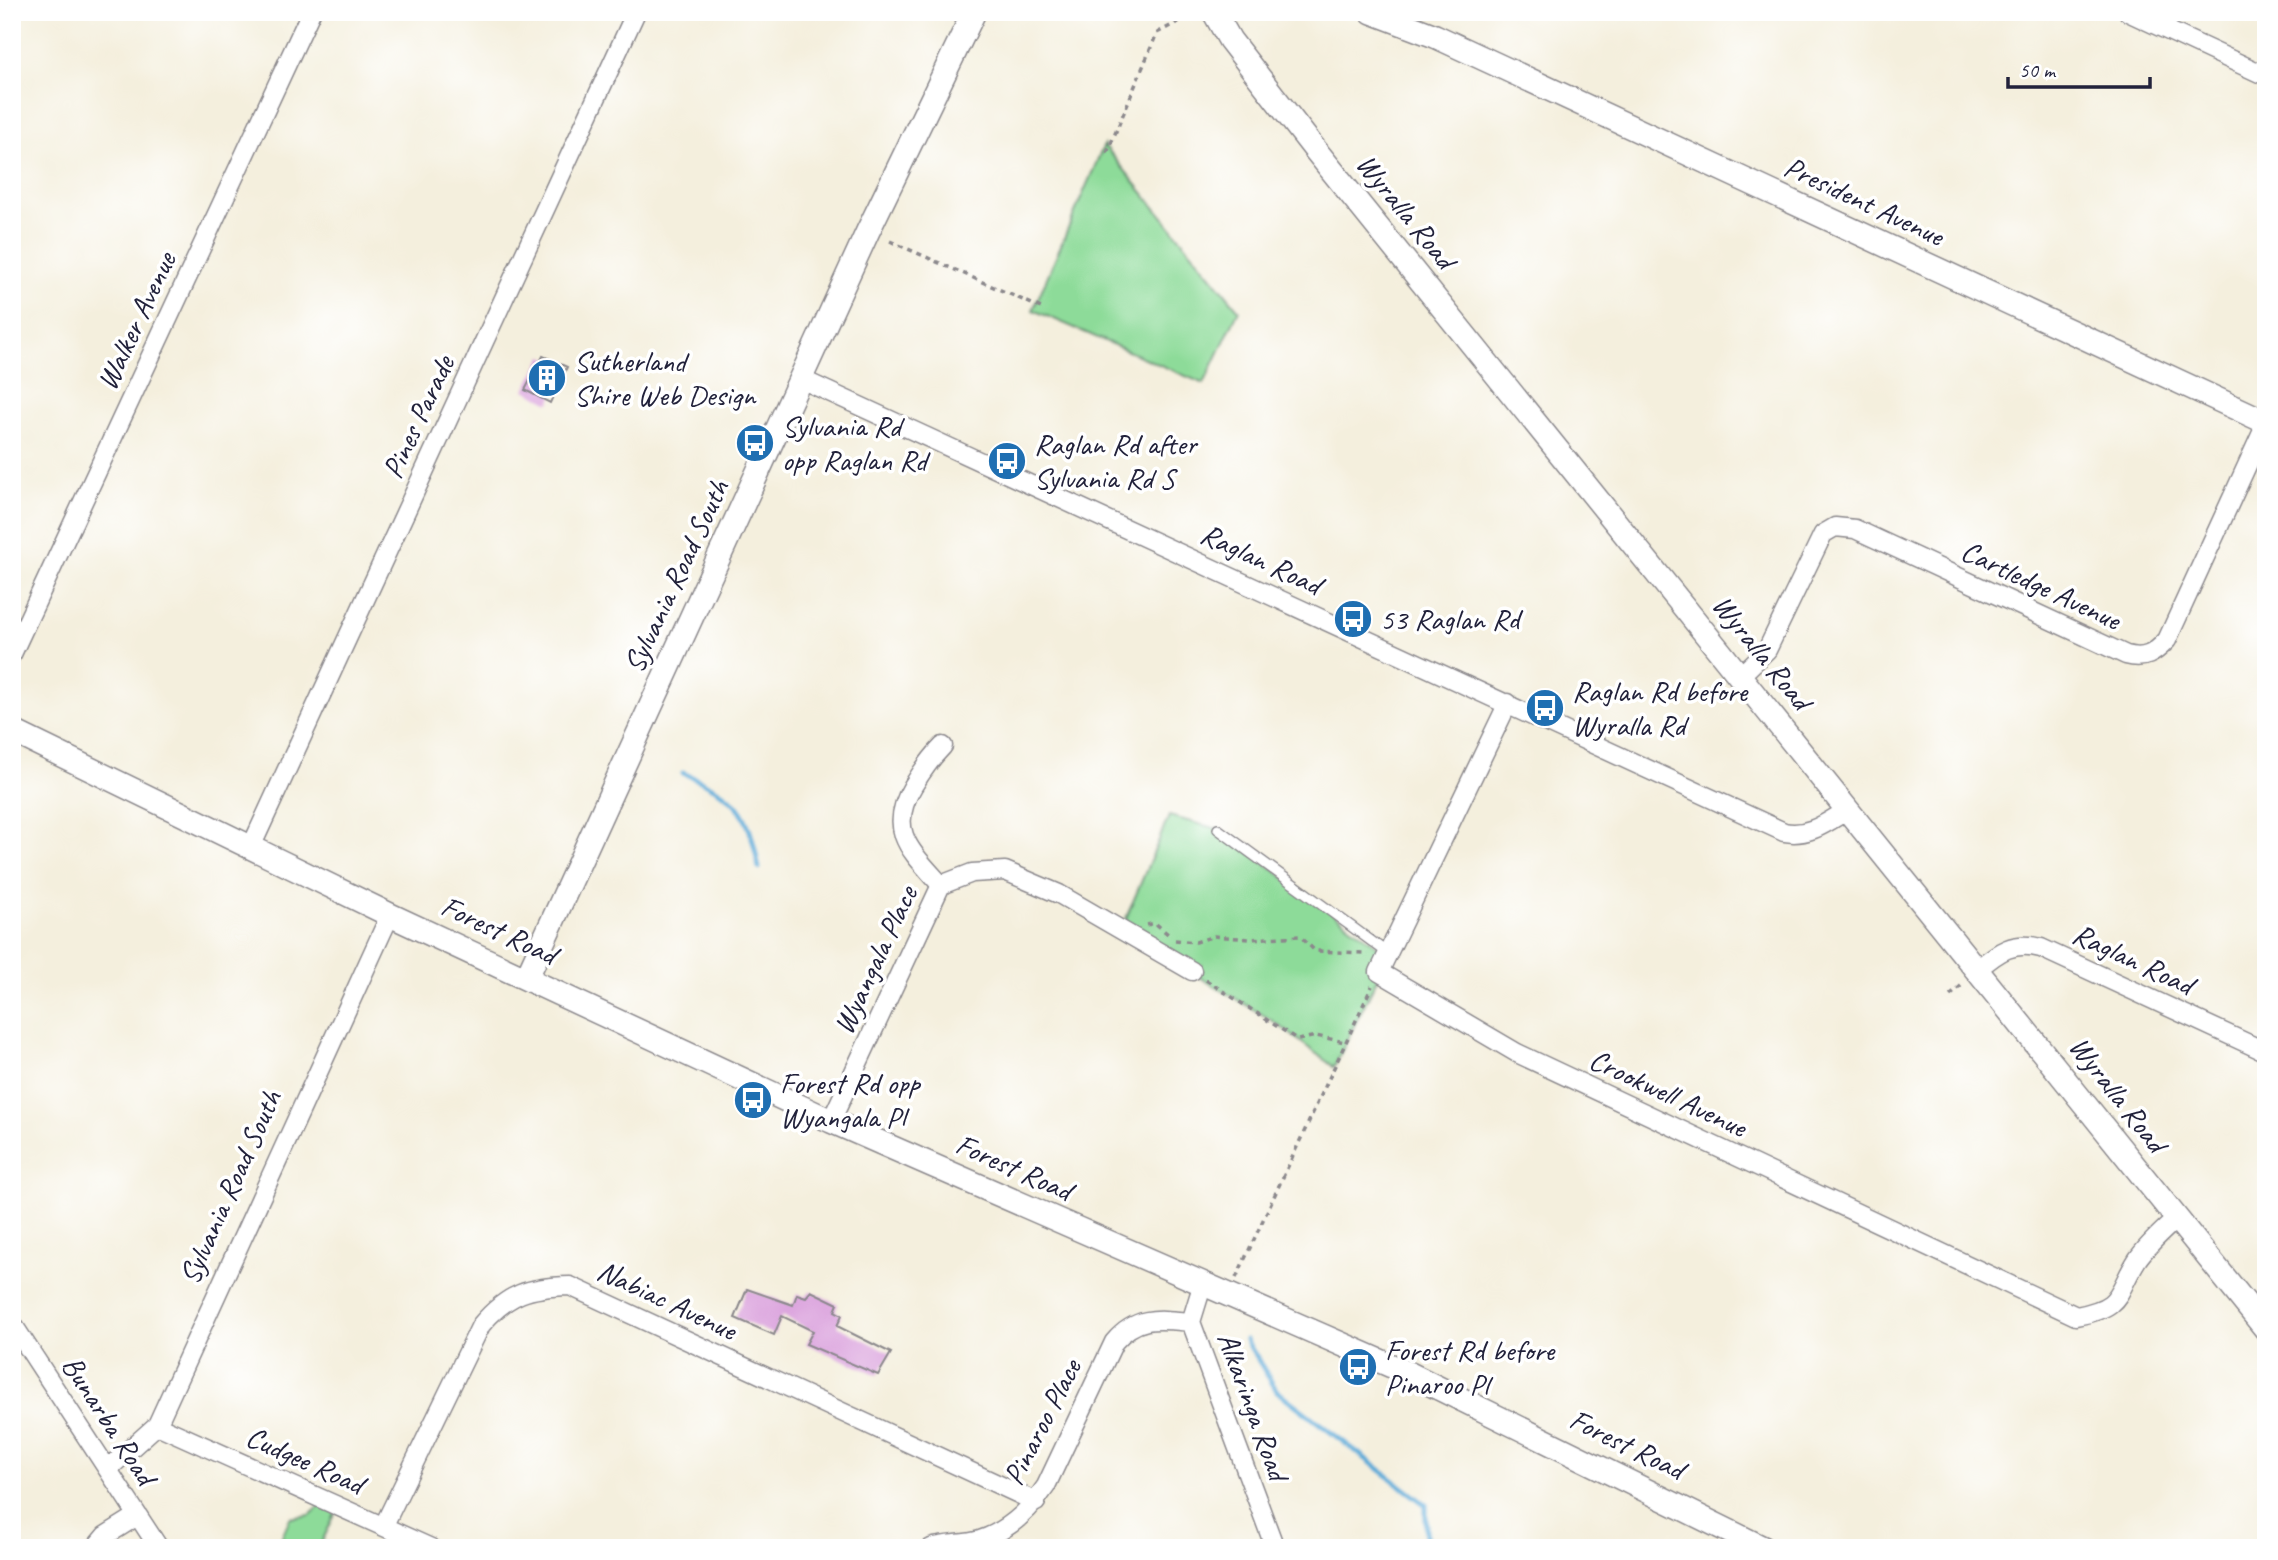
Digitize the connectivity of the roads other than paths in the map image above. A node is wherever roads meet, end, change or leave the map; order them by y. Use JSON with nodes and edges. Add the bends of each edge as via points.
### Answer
{"nodes":[{"id":1,"x":311,"y":12,"type":"edge"},
{"id":2,"x":636,"y":12,"type":"edge"},
{"id":3,"x":974,"y":12,"type":"edge"},
{"id":4,"x":1214,"y":12,"type":"edge"},
{"id":5,"x":1372,"y":12,"type":"edge"},
{"id":6,"x":1394,"y":12,"type":"edge"},
{"id":7,"x":2129,"y":12,"type":"edge"},
{"id":8,"x":2168,"y":20,"type":"edge"},
{"id":9,"x":1435,"y":36,"type":"junction"},
{"id":10,"x":2266,"y":76,"type":"edge"},
{"id":11,"x":801,"y":379,"type":"junction"},
{"id":12,"x":2266,"y":423,"type":"edge"},
{"id":13,"x":12,"y":654,"type":"edge"},
{"id":14,"x":1740,"y":676,"type":"junction"},
{"id":15,"x":1508,"y":703,"type":"junction"},
{"id":16,"x":12,"y":731,"type":"edge"},
{"id":17,"x":943,"y":746,"type":"dead end"},
{"id":18,"x":1849,"y":808,"type":"junction"},
{"id":19,"x":1218,"y":829,"type":"dead end"},
{"id":20,"x":252,"y":845,"type":"junction"},
{"id":21,"x":941,"y":885,"type":"junction"},
{"id":22,"x":390,"y":915,"type":"junction"},
{"id":23,"x":1389,"y":954,"type":"junction"},
{"id":24,"x":1978,"y":969,"type":"junction"},
{"id":25,"x":1192,"y":971,"type":"road end"},
{"id":26,"x":527,"y":977,"type":"junction"},
{"id":27,"x":2266,"y":1052,"type":"edge"},
{"id":28,"x":831,"y":1121,"type":"junction"},
{"id":29,"x":2176,"y":1219,"type":"junction"},
{"id":30,"x":1203,"y":1283,"type":"junction"},
{"id":31,"x":12,"y":1322,"type":"edge"},
{"id":32,"x":1192,"y":1322,"type":"junction"},
{"id":33,"x":2266,"y":1329,"type":"edge"},
{"id":34,"x":157,"y":1425,"type":"junction"},
{"id":35,"x":108,"y":1469,"type":"junction"},
{"id":36,"x":1035,"y":1502,"type":"junction"},
{"id":37,"x":137,"y":1516,"type":"junction"},
{"id":38,"x":384,"y":1525,"type":"junction"},
{"id":39,"x":95,"y":1548,"type":"edge"},
{"id":40,"x":159,"y":1548,"type":"edge"},
{"id":41,"x":431,"y":1548,"type":"edge"},
{"id":42,"x":931,"y":1548,"type":"edge"},
{"id":43,"x":1275,"y":1548,"type":"edge"},
{"id":44,"x":1763,"y":1548,"type":"edge"}],
"edges":[{"from":1,"to":13,"type":"street","name":"Walker Avenue"},
{"from":2,"to":20,"type":"street","name":"Pines Parade"},
{"from":3,"to":11,"type":"street","name":"Sylvania Road South"},
{"from":4,"to":14,"type":"street","name":"Wyralla Road","via":[[1230,40],[1313,147]]},
{"from":5,"to":9,"type":"street","name":"President Avenue"},
{"from":6,"to":9,"type":"street","name":"President Avenue"},
{"from":7,"to":8,"type":"street"},
{"from":8,"to":10,"type":"street"},
{"from":9,"to":12,"type":"street","name":"President Avenue"},
{"from":11,"to":15,"type":"street","name":"Raglan Road"},
{"from":11,"to":26,"type":"street","name":"Sylvania Road South"},
{"from":12,"to":14,"type":"street","name":"Cartledge Avenue","via":[[2167,640],[2153,654],[2126,655],[1842,526],[1823,534],[1767,650]]},
{"from":14,"to":18,"type":"street","name":"Wyralla Road"},
{"from":15,"to":18,"type":"street","name":"Raglan Road","via":[[1784,832],[1798,835],[1814,830]]},
{"from":15,"to":23,"type":"street"},
{"from":16,"to":20,"type":"street","name":"Forest Road"},
{"from":17,"to":21,"type":"street","via":[[929,760],[900,816],[901,830],[919,861]]},
{"from":18,"to":24,"type":"street","name":"Wyralla Road"},
{"from":19,"to":23,"type":"lane"},
{"from":20,"to":22,"type":"street","name":"Forest Road"},
{"from":21,"to":25,"type":"street","name":"Wyangala Place","via":[[972,873],[1006,872],[1059,894]]},
{"from":21,"to":28,"type":"street","name":"Wyangala Place"},
{"from":22,"to":26,"type":"street","name":"Forest Road"},
{"from":22,"to":34,"type":"street","name":"Sylvania Road South"},
{"from":23,"to":29,"type":"street","name":"Crookwell Avenue","via":[[1379,972],[1517,1053],[2076,1317],[2102,1311],[2121,1294],[2136,1261]]},
{"from":24,"to":27,"type":"street","name":"Raglan Road","via":[[2011,946],[2041,948]]},
{"from":24,"to":29,"type":"street","name":"Wyralla Road"},
{"from":26,"to":28,"type":"street","name":"Forest Road"},
{"from":28,"to":30,"type":"street","name":"Forest Road"},
{"from":29,"to":33,"type":"street","name":"Wyralla Road"},
{"from":30,"to":32,"type":"street","name":"Alkaringa Road"},
{"from":30,"to":44,"type":"street","name":"Forest Road","via":[[1410,1374]]},
{"from":31,"to":35,"type":"street","name":"Bunarba Road"},
{"from":32,"to":36,"type":"street","name":"Pinaroo Place","via":[[1148,1320],[1127,1326],[1114,1342]]},
{"from":32,"to":43,"type":"street","name":"Alkaringa Road"},
{"from":34,"to":35,"type":"street","name":"Sylvania Road South"},
{"from":34,"to":38,"type":"street","name":"Cudgee Road"},
{"from":35,"to":37,"type":"street","name":"Bunarba Road"},
{"from":36,"to":38,"type":"street","name":"Nabiac Avenue","via":[[570,1286],[518,1293],[496,1307],[481,1325]]},
{"from":36,"to":42,"type":"street","name":"Pinaroo Place","via":[[1016,1522],[980,1540]]},
{"from":37,"to":39,"type":"street"},
{"from":37,"to":40,"type":"street","name":"Bunarba Road"},
{"from":38,"to":41,"type":"street","name":"Cudgee Road"}]}
